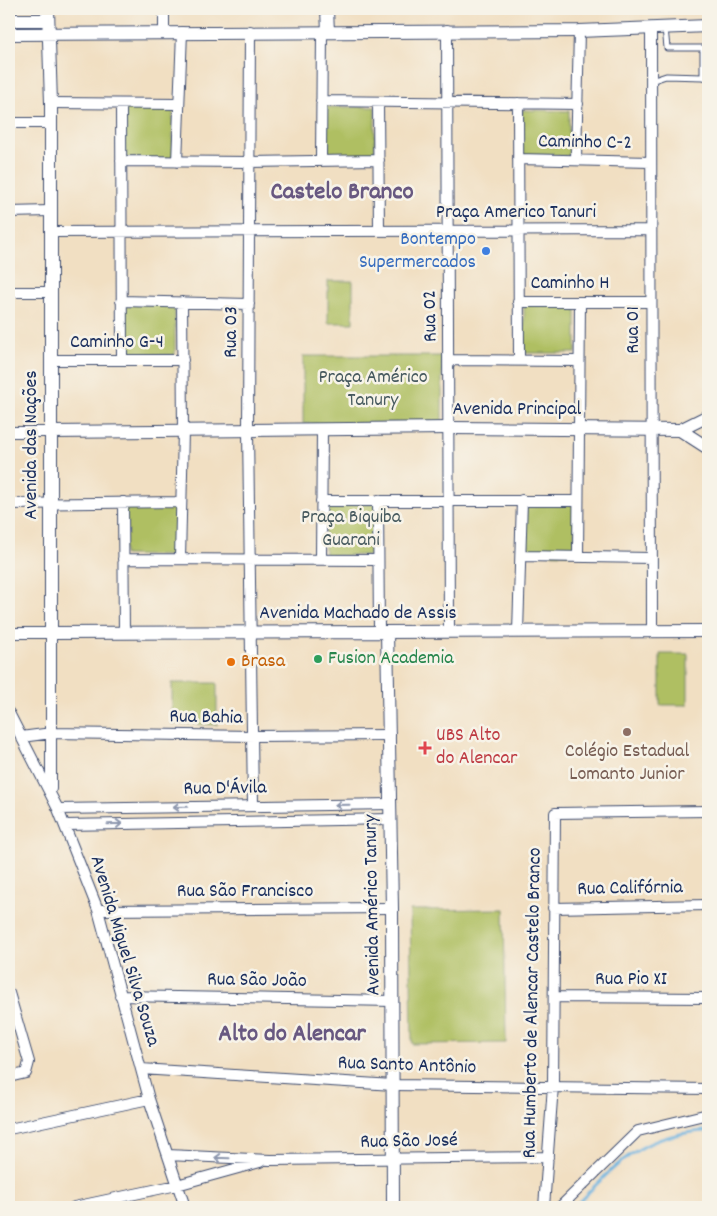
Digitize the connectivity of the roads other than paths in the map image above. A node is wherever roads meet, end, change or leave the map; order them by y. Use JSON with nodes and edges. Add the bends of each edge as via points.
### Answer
{"nodes":[{"id":1,"x":164,"y":9,"type":"edge"},
{"id":2,"x":327,"y":9,"type":"edge"},
{"id":3,"x":48,"y":14,"type":"edge"},
{"id":4,"x":9,"y":20,"type":"edge"},
{"id":5,"x":703,"y":26,"type":"edge"},
{"id":6,"x":651,"y":28,"type":"junction"},
{"id":7,"x":665,"y":28,"type":"junction"},
{"id":8,"x":446,"y":30,"type":"junction"},
{"id":9,"x":250,"y":31,"type":"junction"},
{"id":10,"x":579,"y":31,"type":"junction"},
{"id":11,"x":164,"y":32,"type":"junction"},
{"id":12,"x":182,"y":32,"type":"junction"},
{"id":13,"x":325,"y":32,"type":"junction"},
{"id":14,"x":47,"y":33,"type":"junction"},
{"id":15,"x":9,"y":34,"type":"edge"},
{"id":16,"x":705,"y":78,"type":"edge"},
{"id":17,"x":651,"y":81,"type":"junction"},
{"id":18,"x":321,"y":101,"type":"junction"},
{"id":19,"x":378,"y":102,"type":"junction"},
{"id":20,"x":447,"y":102,"type":"junction"},
{"id":21,"x":51,"y":103,"type":"junction"},
{"id":22,"x":518,"y":103,"type":"junction"},
{"id":23,"x":121,"y":104,"type":"junction"},
{"id":24,"x":179,"y":104,"type":"junction"},
{"id":25,"x":578,"y":104,"type":"junction"},
{"id":26,"x":9,"y":123,"type":"edge"},
{"id":27,"x":51,"y":123,"type":"junction"},
{"id":28,"x":518,"y":159,"type":"junction"},
{"id":29,"x":321,"y":160,"type":"junction"},
{"id":30,"x":379,"y":160,"type":"junction"},
{"id":31,"x":576,"y":160,"type":"junction"},
{"id":32,"x":121,"y":161,"type":"junction"},
{"id":33,"x":177,"y":162,"type":"junction"},
{"id":34,"x":250,"y":162,"type":"junction"},
{"id":35,"x":651,"y":162,"type":"junction"},
{"id":36,"x":50,"y":211,"type":"junction"},
{"id":37,"x":9,"y":212,"type":"edge"},
{"id":38,"x":517,"y":230,"type":"junction"},
{"id":39,"x":651,"y":230,"type":"junction"},
{"id":40,"x":250,"y":231,"type":"junction"},
{"id":41,"x":380,"y":231,"type":"junction"},
{"id":42,"x":447,"y":231,"type":"junction"},
{"id":43,"x":51,"y":232,"type":"junction"},
{"id":44,"x":121,"y":232,"type":"junction"},
{"id":45,"x":9,"y":292,"type":"edge"},
{"id":46,"x":49,"y":292,"type":"junction"},
{"id":47,"x":121,"y":301,"type":"junction"},
{"id":48,"x":182,"y":302,"type":"junction"},
{"id":49,"x":518,"y":302,"type":"junction"},
{"id":50,"x":580,"y":302,"type":"junction"},
{"id":51,"x":651,"y":302,"type":"junction"},
{"id":52,"x":249,"y":304,"type":"junction"},
{"id":53,"x":51,"y":360,"type":"junction"},
{"id":54,"x":122,"y":360,"type":"junction"},
{"id":55,"x":183,"y":360,"type":"junction"},
{"id":56,"x":449,"y":360,"type":"junction"},
{"id":57,"x":519,"y":360,"type":"junction"},
{"id":58,"x":579,"y":361,"type":"junction"},
{"id":59,"x":708,"y":416,"type":"edge"},
{"id":60,"x":450,"y":428,"type":"junction"},
{"id":61,"x":578,"y":429,"type":"junction"},
{"id":62,"x":322,"y":430,"type":"junction"},
{"id":63,"x":651,"y":430,"type":"junction"},
{"id":64,"x":680,"y":430,"type":"junction"},
{"id":65,"x":183,"y":431,"type":"junction"},
{"id":66,"x":248,"y":431,"type":"junction"},
{"id":67,"x":9,"y":432,"type":"edge"},
{"id":68,"x":51,"y":432,"type":"junction"},
{"id":69,"x":708,"y":448,"type":"edge"},
{"id":70,"x":450,"y":499,"type":"junction"},
{"id":71,"x":378,"y":500,"type":"junction"},
{"id":72,"x":522,"y":500,"type":"junction"},
{"id":73,"x":321,"y":501,"type":"junction"},
{"id":74,"x":578,"y":501,"type":"junction"},
{"id":75,"x":123,"y":502,"type":"junction"},
{"id":76,"x":181,"y":502,"type":"junction"},
{"id":77,"x":50,"y":503,"type":"junction"},
{"id":78,"x":9,"y":504,"type":"edge"},
{"id":79,"x":520,"y":556,"type":"junction"},
{"id":80,"x":578,"y":557,"type":"junction"},
{"id":81,"x":651,"y":558,"type":"junction"},
{"id":82,"x":123,"y":559,"type":"junction"},
{"id":83,"x":180,"y":559,"type":"junction"},
{"id":84,"x":250,"y":559,"type":"junction"},
{"id":85,"x":321,"y":560,"type":"junction"},
{"id":86,"x":378,"y":560,"type":"junction"},
{"id":87,"x":383,"y":632,"type":"junction"},
{"id":88,"x":449,"y":632,"type":"junction"},
{"id":89,"x":518,"y":632,"type":"junction"},
{"id":90,"x":652,"y":632,"type":"junction"},
{"id":91,"x":708,"y":632,"type":"edge"},
{"id":92,"x":9,"y":633,"type":"edge"},
{"id":93,"x":51,"y":633,"type":"junction"},
{"id":94,"x":124,"y":633,"type":"junction"},
{"id":95,"x":252,"y":633,"type":"junction"},
{"id":96,"x":9,"y":713,"type":"edge"},
{"id":97,"x":52,"y":733,"type":"junction"},
{"id":98,"x":390,"y":734,"type":"junction"},
{"id":99,"x":253,"y":736,"type":"junction"},
{"id":100,"x":21,"y":737,"type":"junction"},
{"id":101,"x":51,"y":792,"type":"junction"},
{"id":102,"x":391,"y":804,"type":"junction"},
{"id":103,"x":253,"y":806,"type":"junction"},
{"id":104,"x":276,"y":806,"type":"junction"},
{"id":105,"x":58,"y":808,"type":"junction"},
{"id":106,"x":708,"y":811,"type":"edge"},
{"id":107,"x":391,"y":819,"type":"junction"},
{"id":108,"x":277,"y":820,"type":"junction"},
{"id":109,"x":66,"y":826,"type":"junction"},
{"id":110,"x":708,"y":905,"type":"edge"},
{"id":111,"x":392,"y":908,"type":"junction"},
{"id":112,"x":553,"y":908,"type":"junction"},
{"id":113,"x":98,"y":910,"type":"junction"},
{"id":114,"x":120,"y":996,"type":"junction"},
{"id":115,"x":554,"y":997,"type":"junction"},
{"id":116,"x":708,"y":998,"type":"edge"},
{"id":117,"x":10,"y":999,"type":"edge"},
{"id":118,"x":393,"y":1001,"type":"junction"},
{"id":119,"x":141,"y":1069,"type":"junction"},
{"id":120,"x":9,"y":1077,"type":"edge"},
{"id":121,"x":393,"y":1085,"type":"junction"},
{"id":122,"x":553,"y":1086,"type":"junction"},
{"id":123,"x":708,"y":1089,"type":"edge"},
{"id":124,"x":149,"y":1099,"type":"junction"},
{"id":125,"x":708,"y":1114,"type":"edge"},
{"id":126,"x":9,"y":1129,"type":"edge"},
{"id":127,"x":168,"y":1155,"type":"junction"},
{"id":128,"x":548,"y":1157,"type":"junction"},
{"id":129,"x":270,"y":1160,"type":"junction"},
{"id":130,"x":392,"y":1160,"type":"junction"},
{"id":131,"x":177,"y":1184,"type":"junction"},
{"id":132,"x":74,"y":1207,"type":"edge"},
{"id":133,"x":185,"y":1207,"type":"edge"},
{"id":134,"x":392,"y":1207,"type":"edge"},
{"id":135,"x":544,"y":1207,"type":"edge"},
{"id":136,"x":560,"y":1207,"type":"edge"}],
"edges":[{"from":1,"to":11,"type":"street"},
{"from":2,"to":13,"type":"street"},
{"from":3,"to":4,"type":"street"},
{"from":3,"to":14,"type":"street","name":"Avenida das Nações"},
{"from":5,"to":7,"type":"street"},
{"from":6,"to":7,"type":"street"},
{"from":6,"to":10,"type":"street"},
{"from":6,"to":17,"type":"street","name":"Rua 01"},
{"from":7,"to":16,"type":"lane","via":[[667,48],[703,48]]},
{"from":8,"to":10,"type":"street"},
{"from":8,"to":13,"type":"street"},
{"from":8,"to":20,"type":"street","name":"Rua 02"},
{"from":9,"to":12,"type":"street"},
{"from":9,"to":13,"type":"street"},
{"from":9,"to":34,"type":"street","name":"Rua 03"},
{"from":10,"to":25,"type":"street"},
{"from":11,"to":12,"type":"street"},
{"from":11,"to":14,"type":"street"},
{"from":12,"to":24,"type":"street"},
{"from":13,"to":18,"type":"street"},
{"from":14,"to":15,"type":"street"},
{"from":14,"to":21,"type":"street","name":"Avenida das Nações"},
{"from":16,"to":17,"type":"lane","via":[[666,76]]},
{"from":17,"to":35,"type":"street","name":"Rua 01"},
{"from":18,"to":19,"type":"street"},
{"from":18,"to":29,"type":"street"},
{"from":19,"to":20,"type":"street"},
{"from":19,"to":30,"type":"street"},
{"from":20,"to":22,"type":"street"},
{"from":20,"to":42,"type":"street","name":"Rua 02"},
{"from":21,"to":23,"type":"street"},
{"from":21,"to":27,"type":"street","name":"Avenida das Nações"},
{"from":22,"to":25,"type":"street"},
{"from":22,"to":28,"type":"street"},
{"from":23,"to":24,"type":"street"},
{"from":23,"to":32,"type":"street"},
{"from":24,"to":33,"type":"street"},
{"from":25,"to":31,"type":"street"},
{"from":26,"to":27,"type":"street"},
{"from":27,"to":36,"type":"street","name":"Avenida das Nações"},
{"from":28,"to":31,"type":"street","name":"Caminho C-2"},
{"from":28,"to":38,"type":"street"},
{"from":29,"to":30,"type":"street"},
{"from":29,"to":34,"type":"street"},
{"from":30,"to":41,"type":"street"},
{"from":31,"to":35,"type":"street","name":"Caminho C-2"},
{"from":32,"to":33,"type":"street"},
{"from":32,"to":44,"type":"street"},
{"from":33,"to":34,"type":"street"},
{"from":34,"to":40,"type":"street","name":"Rua 03"},
{"from":35,"to":39,"type":"street","name":"Rua 01"},
{"from":36,"to":37,"type":"street"},
{"from":36,"to":43,"type":"street","name":"Avenida das Nações"},
{"from":38,"to":39,"type":"street","name":"Praça Americo Tanuri"},
{"from":38,"to":42,"type":"street","name":"Praça Americo Tanuri"},
{"from":38,"to":49,"type":"street"},
{"from":39,"to":51,"type":"street","name":"Rua 01"},
{"from":40,"to":41,"type":"street","name":"Praça Americo Tanuri"},
{"from":40,"to":44,"type":"street","name":"Praça Americo Tanuri"},
{"from":40,"to":52,"type":"street","name":"Rua 03"},
{"from":41,"to":42,"type":"street","name":"Praça Americo Tanuri"},
{"from":42,"to":56,"type":"street","name":"Rua 02"},
{"from":43,"to":44,"type":"street","name":"Praça Americo Tanuri"},
{"from":43,"to":46,"type":"street","name":"Avenida das Nações"},
{"from":44,"to":47,"type":"street"},
{"from":45,"to":46,"type":"street"},
{"from":46,"to":53,"type":"street","name":"Avenida das Nações"},
{"from":47,"to":48,"type":"street"},
{"from":47,"to":54,"type":"street"},
{"from":48,"to":52,"type":"street"},
{"from":48,"to":55,"type":"street"},
{"from":49,"to":50,"type":"street","name":"Caminho H"},
{"from":49,"to":57,"type":"street"},
{"from":50,"to":51,"type":"street","name":"Caminho H"},
{"from":50,"to":58,"type":"street"},
{"from":51,"to":63,"type":"street","name":"Rua 01"},
{"from":52,"to":66,"type":"street","name":"Rua 03"},
{"from":53,"to":54,"type":"street","name":"Caminho G-4"},
{"from":53,"to":68,"type":"street","name":"Avenida das Nações"},
{"from":54,"to":55,"type":"street","name":"Caminho G-4"},
{"from":55,"to":65,"type":"street"},
{"from":56,"to":57,"type":"street"},
{"from":56,"to":60,"type":"street","name":"Rua 02"},
{"from":57,"to":58,"type":"street"},
{"from":58,"to":61,"type":"street"},
{"from":59,"to":64,"type":"street"},
{"from":60,"to":61,"type":"street","name":"Avenida Principal"},
{"from":60,"to":62,"type":"street","name":"Avenida Principal"},
{"from":60,"to":70,"type":"street","name":"Rua 02"},
{"from":61,"to":63,"type":"street","name":"Avenida Principal"},
{"from":61,"to":74,"type":"street"},
{"from":62,"to":66,"type":"street","name":"Avenida Principal"},
{"from":62,"to":73,"type":"street"},
{"from":63,"to":64,"type":"street","name":"Avenida Principal"},
{"from":63,"to":81,"type":"street","name":"Rua 01"},
{"from":64,"to":69,"type":"street"},
{"from":65,"to":66,"type":"street","name":"Avenida Principal"},
{"from":65,"to":68,"type":"street","name":"Avenida Principal"},
{"from":65,"to":76,"type":"street"},
{"from":66,"to":84,"type":"street","name":"Rua 03"},
{"from":67,"to":68,"type":"street"},
{"from":68,"to":77,"type":"street","name":"Avenida das Nações"},
{"from":70,"to":71,"type":"street"},
{"from":70,"to":72,"type":"street"},
{"from":70,"to":88,"type":"street","name":"Rua 02"},
{"from":71,"to":73,"type":"street"},
{"from":71,"to":86,"type":"street"},
{"from":72,"to":74,"type":"street"},
{"from":72,"to":79,"type":"street"},
{"from":73,"to":85,"type":"street"},
{"from":74,"to":80,"type":"street"},
{"from":75,"to":76,"type":"street"},
{"from":75,"to":77,"type":"street"},
{"from":75,"to":82,"type":"street"},
{"from":76,"to":83,"type":"street"},
{"from":77,"to":78,"type":"street"},
{"from":77,"to":93,"type":"street","name":"Avenida das Nações"},
{"from":79,"to":80,"type":"street"},
{"from":79,"to":89,"type":"street"},
{"from":80,"to":81,"type":"street"},
{"from":81,"to":90,"type":"street","name":"Rua 01"},
{"from":82,"to":83,"type":"street"},
{"from":82,"to":94,"type":"street"},
{"from":83,"to":84,"type":"street"},
{"from":84,"to":85,"type":"street"},
{"from":84,"to":95,"type":"street","name":"Rua 03"},
{"from":85,"to":86,"type":"street"},
{"from":86,"to":87,"type":"street"},
{"from":87,"to":88,"type":"street","name":"Avenida Machado de Assis"},
{"from":87,"to":95,"type":"street","name":"Avenida Machado de Assis"},
{"from":87,"to":98,"type":"street","name":"Avenida Américo Tanury"},
{"from":88,"to":89,"type":"street","name":"Avenida Machado de Assis"},
{"from":89,"to":90,"type":"street","name":"Avenida Machado de Assis"},
{"from":90,"to":91,"type":"street","name":"Avenida Machado de Assis"},
{"from":92,"to":93,"type":"street","name":"Avenida Machado de Assis"},
{"from":93,"to":94,"type":"street","name":"Avenida Machado de Assis"},
{"from":93,"to":97,"type":"street","name":"Avenida das Nações"},
{"from":94,"to":95,"type":"street","name":"Avenida Machado de Assis"},
{"from":95,"to":99,"type":"street","name":"Rua 03"},
{"from":96,"to":100,"type":"street","name":"Avenida Miguel Silva Souza"},
{"from":97,"to":99,"type":"street","name":"Rua Bahia"},
{"from":97,"to":100,"type":"street","name":"Rua Bahia"},
{"from":97,"to":101,"type":"street","name":"Avenida das Nações"},
{"from":98,"to":99,"type":"street","name":"Rua Bahia"},
{"from":98,"to":102,"type":"street","name":"Avenida Américo Tanury"},
{"from":99,"to":103,"type":"street","name":"Rua 03"},
{"from":100,"to":101,"type":"street","name":"Avenida Miguel Silva Souza"},
{"from":101,"to":105,"type":"street","name":"Avenida Miguel Silva Souza"},
{"from":102,"to":104,"type":"street","name":"Rua D'Ávila","one_way":true},
{"from":102,"to":107,"type":"street","name":"Avenida Américo Tanury"},
{"from":103,"to":104,"type":"street","name":"Rua D'Ávila"},
{"from":103,"to":105,"type":"street","name":"Rua D'Ávila","one_way":true},
{"from":104,"to":108,"type":"street"},
{"from":105,"to":109,"type":"street","name":"Avenida Miguel Silva Souza"},
{"from":106,"to":112,"type":"street","name":"Rua Humberto de Alencar Castelo Branco","via":[[555,813]]},
{"from":107,"to":108,"type":"street","name":"Rua D'Ávila"},
{"from":107,"to":111,"type":"street","name":"Avenida Américo Tanury"},
{"from":109,"to":108,"type":"street","name":"Rua D'Ávila","one_way":true},
{"from":109,"to":113,"type":"street","name":"Avenida Miguel Silva Souza"},
{"from":110,"to":112,"type":"street","name":"Rua Califórnia"},
{"from":111,"to":113,"type":"street","name":"Rua São Francisco"},
{"from":111,"to":118,"type":"street","name":"Avenida Américo Tanury"},
{"from":112,"to":115,"type":"street","name":"Rua Humberto de Alencar Castelo Branco"},
{"from":113,"to":114,"type":"street","name":"Avenida Miguel Silva Souza"},
{"from":114,"to":118,"type":"street","name":"Rua São João"},
{"from":114,"to":119,"type":"street","name":"Avenida Miguel Silva Souza"},
{"from":115,"to":116,"type":"street","name":"Rua Pio XI"},
{"from":115,"to":122,"type":"street","name":"Rua Humberto de Alencar Castelo Branco"},
{"from":117,"to":120,"type":"street","via":[[29,1062],[26,1072]]},
{"from":118,"to":121,"type":"street","name":"Avenida Américo Tanury"},
{"from":119,"to":121,"type":"street","name":"Rua Santo Antônio"},
{"from":119,"to":124,"type":"street","name":"Avenida Miguel Silva Souza"},
{"from":121,"to":122,"type":"street","name":"Rua Santo Antônio"},
{"from":121,"to":130,"type":"street","name":"Avenida Américo Tanury"},
{"from":122,"to":123,"type":"street","name":"Rua Santo Antônio"},
{"from":122,"to":128,"type":"street","name":"Rua Humberto de Alencar Castelo Branco"},
{"from":124,"to":126,"type":"street"},
{"from":124,"to":127,"type":"street","name":"Avenida Miguel Silva Souza"},
{"from":125,"to":136,"type":"street","via":[[638,1131]]},
{"from":129,"to":127,"type":"street","name":"Rua São José","one_way":true},
{"from":127,"to":131,"type":"street","name":"Avenida Miguel Silva Souza"},
{"from":128,"to":130,"type":"street","name":"Rua São José"},
{"from":128,"to":135,"type":"street","name":"Rua Humberto de Alencar Castelo Branco"},
{"from":129,"to":130,"type":"street","name":"Rua São José"},
{"from":129,"to":131,"type":"street","name":"Rua São José"},
{"from":130,"to":134,"type":"street","name":"Avenida Américo Tanury"},
{"from":131,"to":132,"type":"street","name":"Rua São José"},
{"from":131,"to":133,"type":"street","name":"Avenida Miguel Silva Souza"}]}
